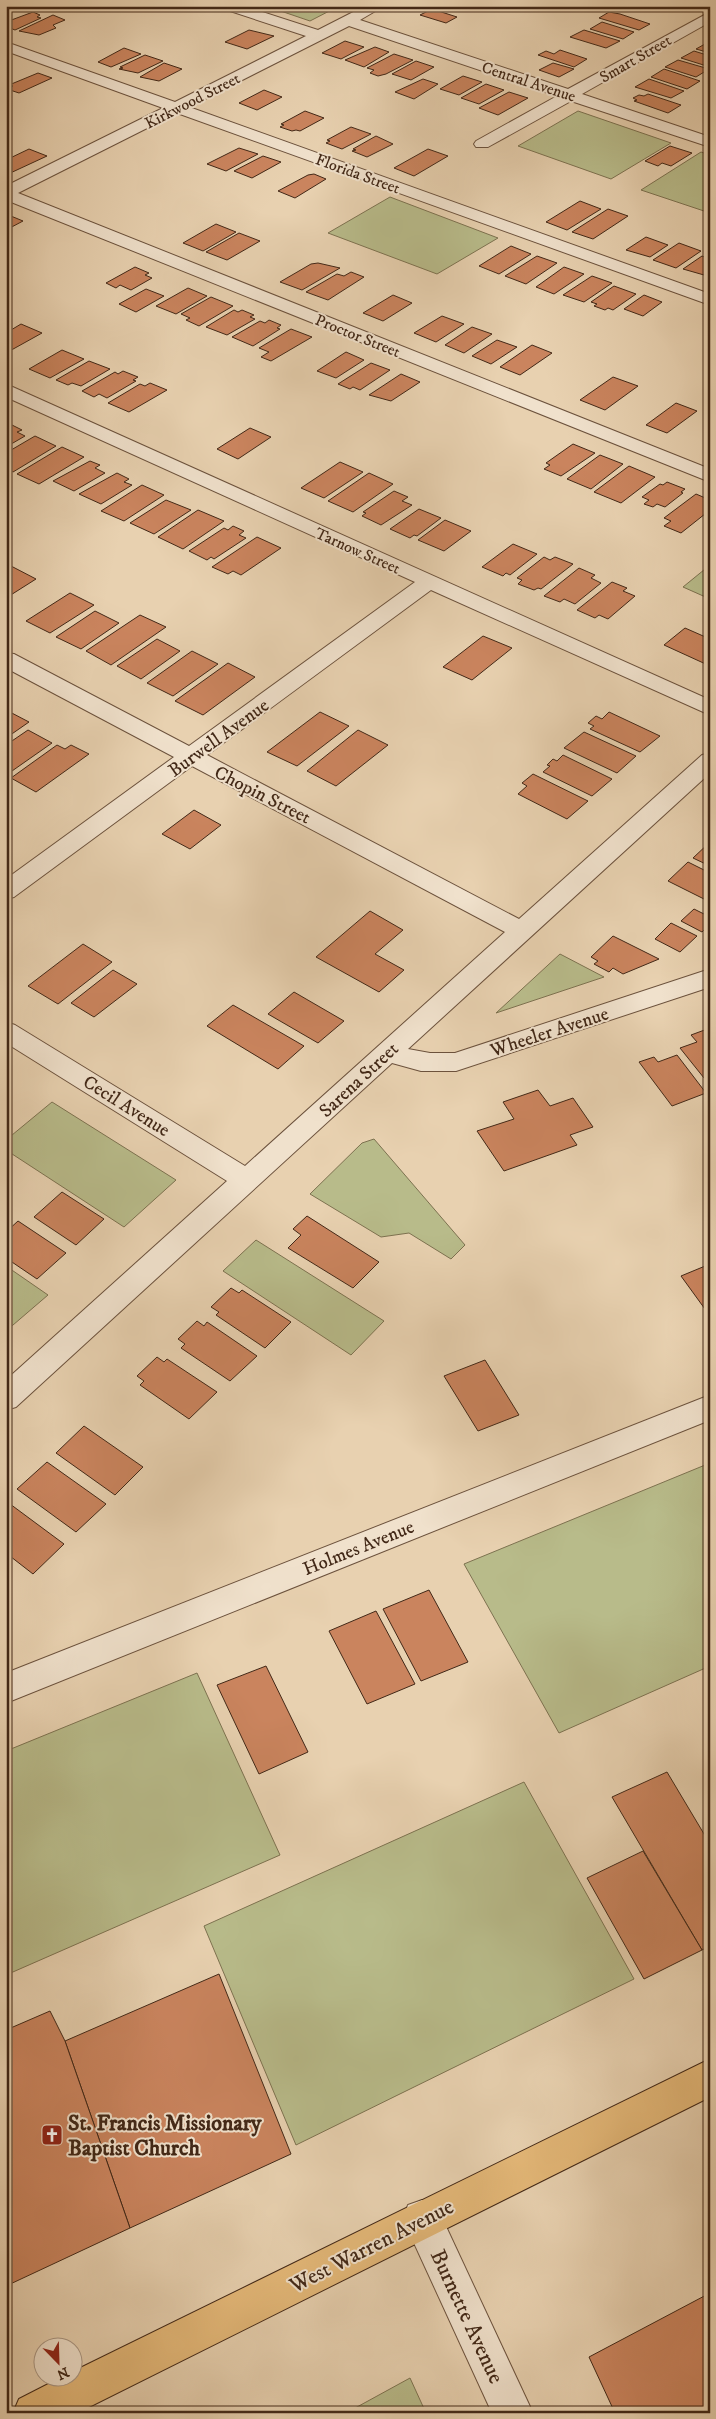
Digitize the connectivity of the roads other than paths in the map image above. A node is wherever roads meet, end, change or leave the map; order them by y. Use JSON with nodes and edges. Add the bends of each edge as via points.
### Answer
{"nodes":[{"id":1,"x":229,"y":6,"type":"edge"},
{"id":2,"x":377,"y":6,"type":"edge"},
{"id":3,"x":710,"y":16,"type":"edge"},
{"id":4,"x":348,"y":21,"type":"junction"},
{"id":5,"x":318,"y":36,"type":"junction"},
{"id":6,"x":6,"y":46,"type":"edge"},
{"id":7,"x":570,"y":95,"type":"junction"},
{"id":8,"x":176,"y":108,"type":"junction"},
{"id":9,"x":710,"y":142,"type":"edge"},
{"id":10,"x":482,"y":144,"type":"dead end"},
{"id":11,"x":6,"y":194,"type":"edge"},
{"id":12,"x":710,"y":300,"type":"edge"},
{"id":13,"x":6,"y":390,"type":"edge"},
{"id":14,"x":710,"y":476,"type":"edge"},
{"id":15,"x":429,"y":582,"type":"junction"},
{"id":16,"x":6,"y":659,"type":"edge"},
{"id":17,"x":710,"y":708,"type":"edge"},
{"id":18,"x":192,"y":757,"type":"junction"},
{"id":19,"x":710,"y":760,"type":"edge"},
{"id":20,"x":6,"y":891,"type":"edge"},
{"id":21,"x":520,"y":930,"type":"junction"},
{"id":22,"x":710,"y":978,"type":"edge"},
{"id":23,"x":6,"y":1030,"type":"edge"},
{"id":24,"x":388,"y":1051,"type":"junction"},
{"id":25,"x":247,"y":1180,"type":"junction"},
{"id":26,"x":6,"y":1398,"type":"edge"},
{"id":27,"x":710,"y":1406,"type":"edge"},
{"id":28,"x":6,"y":1688,"type":"edge"},
{"id":29,"x":710,"y":2077,"type":"edge"},
{"id":30,"x":422,"y":2219,"type":"junction"},
{"id":31,"x":33,"y":2413,"type":"edge"},
{"id":32,"x":513,"y":2413,"type":"edge"}],
"edges":[{"from":1,"to":5,"type":"street"},
{"from":2,"to":4,"type":"street","name":"Kirkwood Street"},
{"from":3,"to":7,"type":"street","name":"Smart Street"},
{"from":4,"to":5,"type":"street","name":"Kirkwood Street"},
{"from":4,"to":7,"type":"street","name":"Central Avenue"},
{"from":5,"to":8,"type":"street","name":"Kirkwood Street"},
{"from":6,"to":8,"type":"street","name":"Florida Street"},
{"from":7,"to":9,"type":"street","name":"Central Avenue"},
{"from":7,"to":10,"type":"street","name":"Smart Street"},
{"from":8,"to":11,"type":"street","name":"Kirkwood Street"},
{"from":8,"to":12,"type":"street","name":"Florida Street"},
{"from":11,"to":14,"type":"street","name":"Proctor Street"},
{"from":13,"to":15,"type":"street","name":"Tarnow Street"},
{"from":15,"to":17,"type":"street","name":"Tarnow Street"},
{"from":15,"to":18,"type":"street","name":"Burwell Avenue"},
{"from":16,"to":18,"type":"street","name":"Chopin Street"},
{"from":18,"to":20,"type":"street","name":"Burwell Avenue"},
{"from":18,"to":21,"type":"street","name":"Chopin Street"},
{"from":19,"to":21,"type":"street","name":"Sarena Street"},
{"from":21,"to":24,"type":"street","name":"Sarena Street"},
{"from":22,"to":24,"type":"street","name":"Wheeler Avenue","via":[[456,1062],[421,1062],[403,1059]]},
{"from":23,"to":25,"type":"street","name":"Cecil Avenue"},
{"from":24,"to":25,"type":"street","name":"Sarena Street"},
{"from":25,"to":26,"type":"street","name":"Sarena Street"},
{"from":27,"to":28,"type":"street","name":"Holmes Avenue"},
{"from":29,"to":30,"type":"main road","name":"West Warren Avenue"},
{"from":30,"to":31,"type":"main road","name":"West Warren Avenue"},
{"from":30,"to":32,"type":"street","name":"Burnette Avenue"}]}
